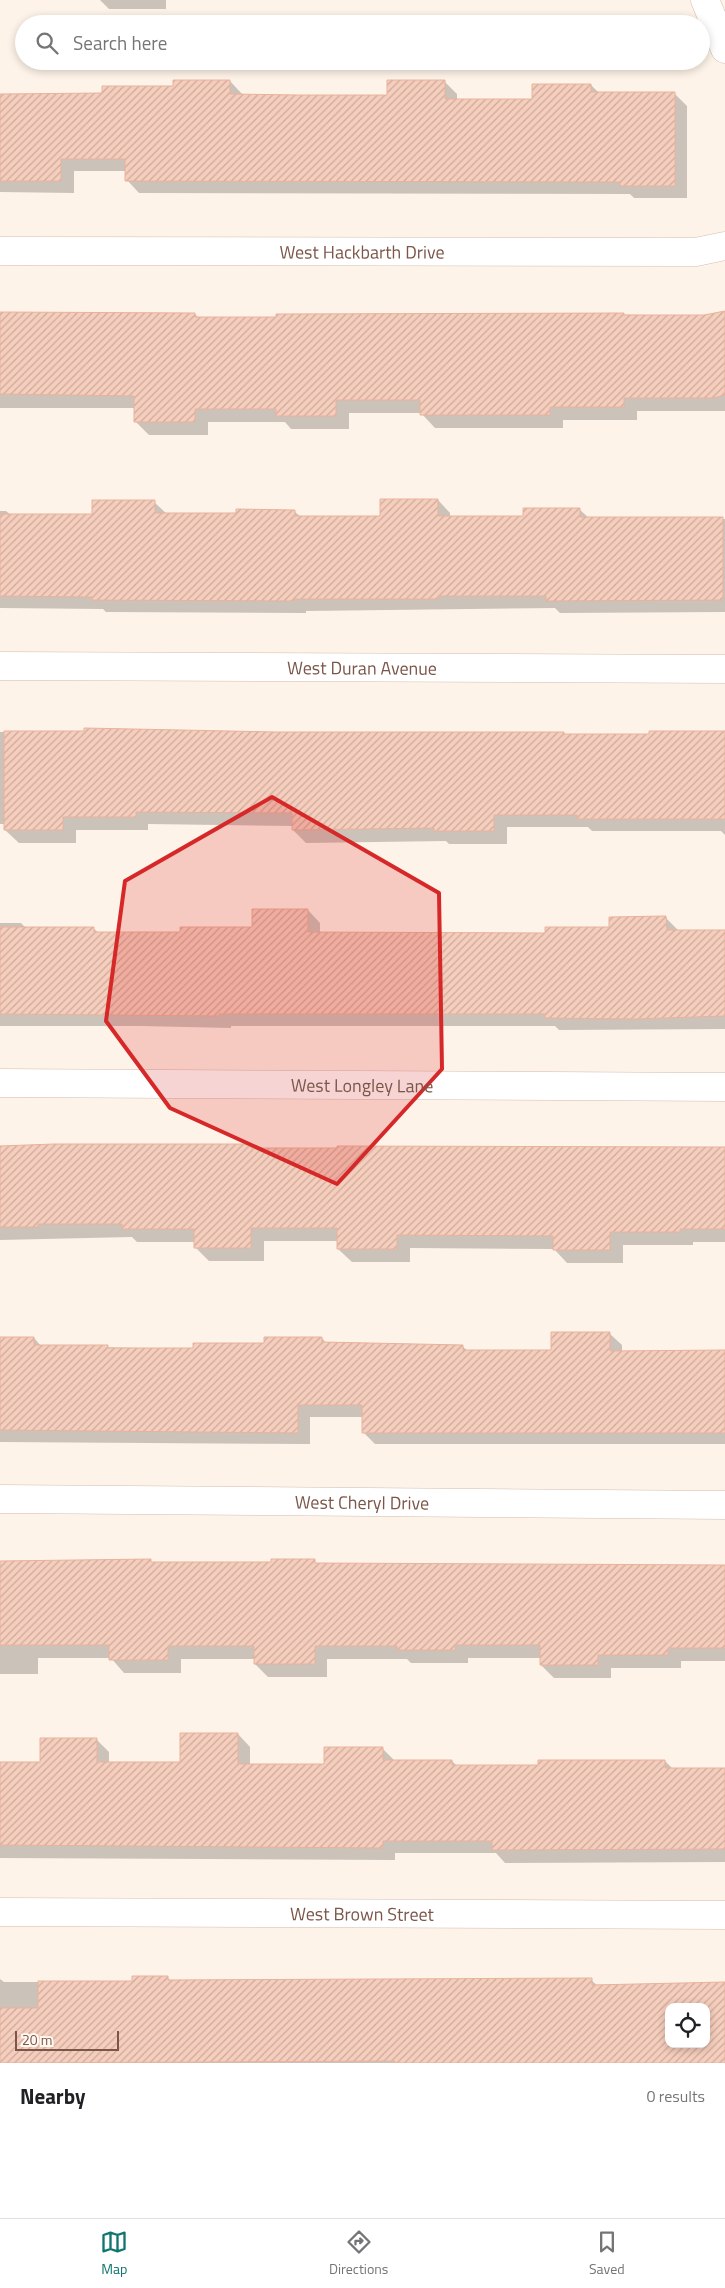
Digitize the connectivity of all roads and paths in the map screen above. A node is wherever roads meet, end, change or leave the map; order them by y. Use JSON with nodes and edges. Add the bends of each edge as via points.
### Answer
{"nodes":[{"id":1,"x":705,"y":0,"type":"edge"},
{"id":2,"x":725,"y":49,"type":"edge"},
{"id":3,"x":725,"y":246,"type":"edge"},
{"id":4,"x":0,"y":251,"type":"edge"},
{"id":5,"x":0,"y":666,"type":"edge"},
{"id":6,"x":725,"y":669,"type":"edge"},
{"id":7,"x":0,"y":1083,"type":"edge"},
{"id":8,"x":725,"y":1088,"type":"edge"},
{"id":9,"x":0,"y":1499,"type":"edge"},
{"id":10,"x":725,"y":1505,"type":"edge"},
{"id":11,"x":0,"y":1912,"type":"edge"},
{"id":12,"x":725,"y":1915,"type":"edge"}],
"edges":[{"from":1,"to":2,"type":"street"},
{"from":3,"to":4,"type":"street","name":"West Hackbarth Drive","via":[[696,252]]},
{"from":5,"to":6,"type":"street","name":"West Duran Avenue"},
{"from":7,"to":8,"type":"street","name":"West Longley Lane"},
{"from":9,"to":10,"type":"street","name":"West Cheryl Drive"},
{"from":11,"to":12,"type":"street","name":"West Brown Street"}]}
